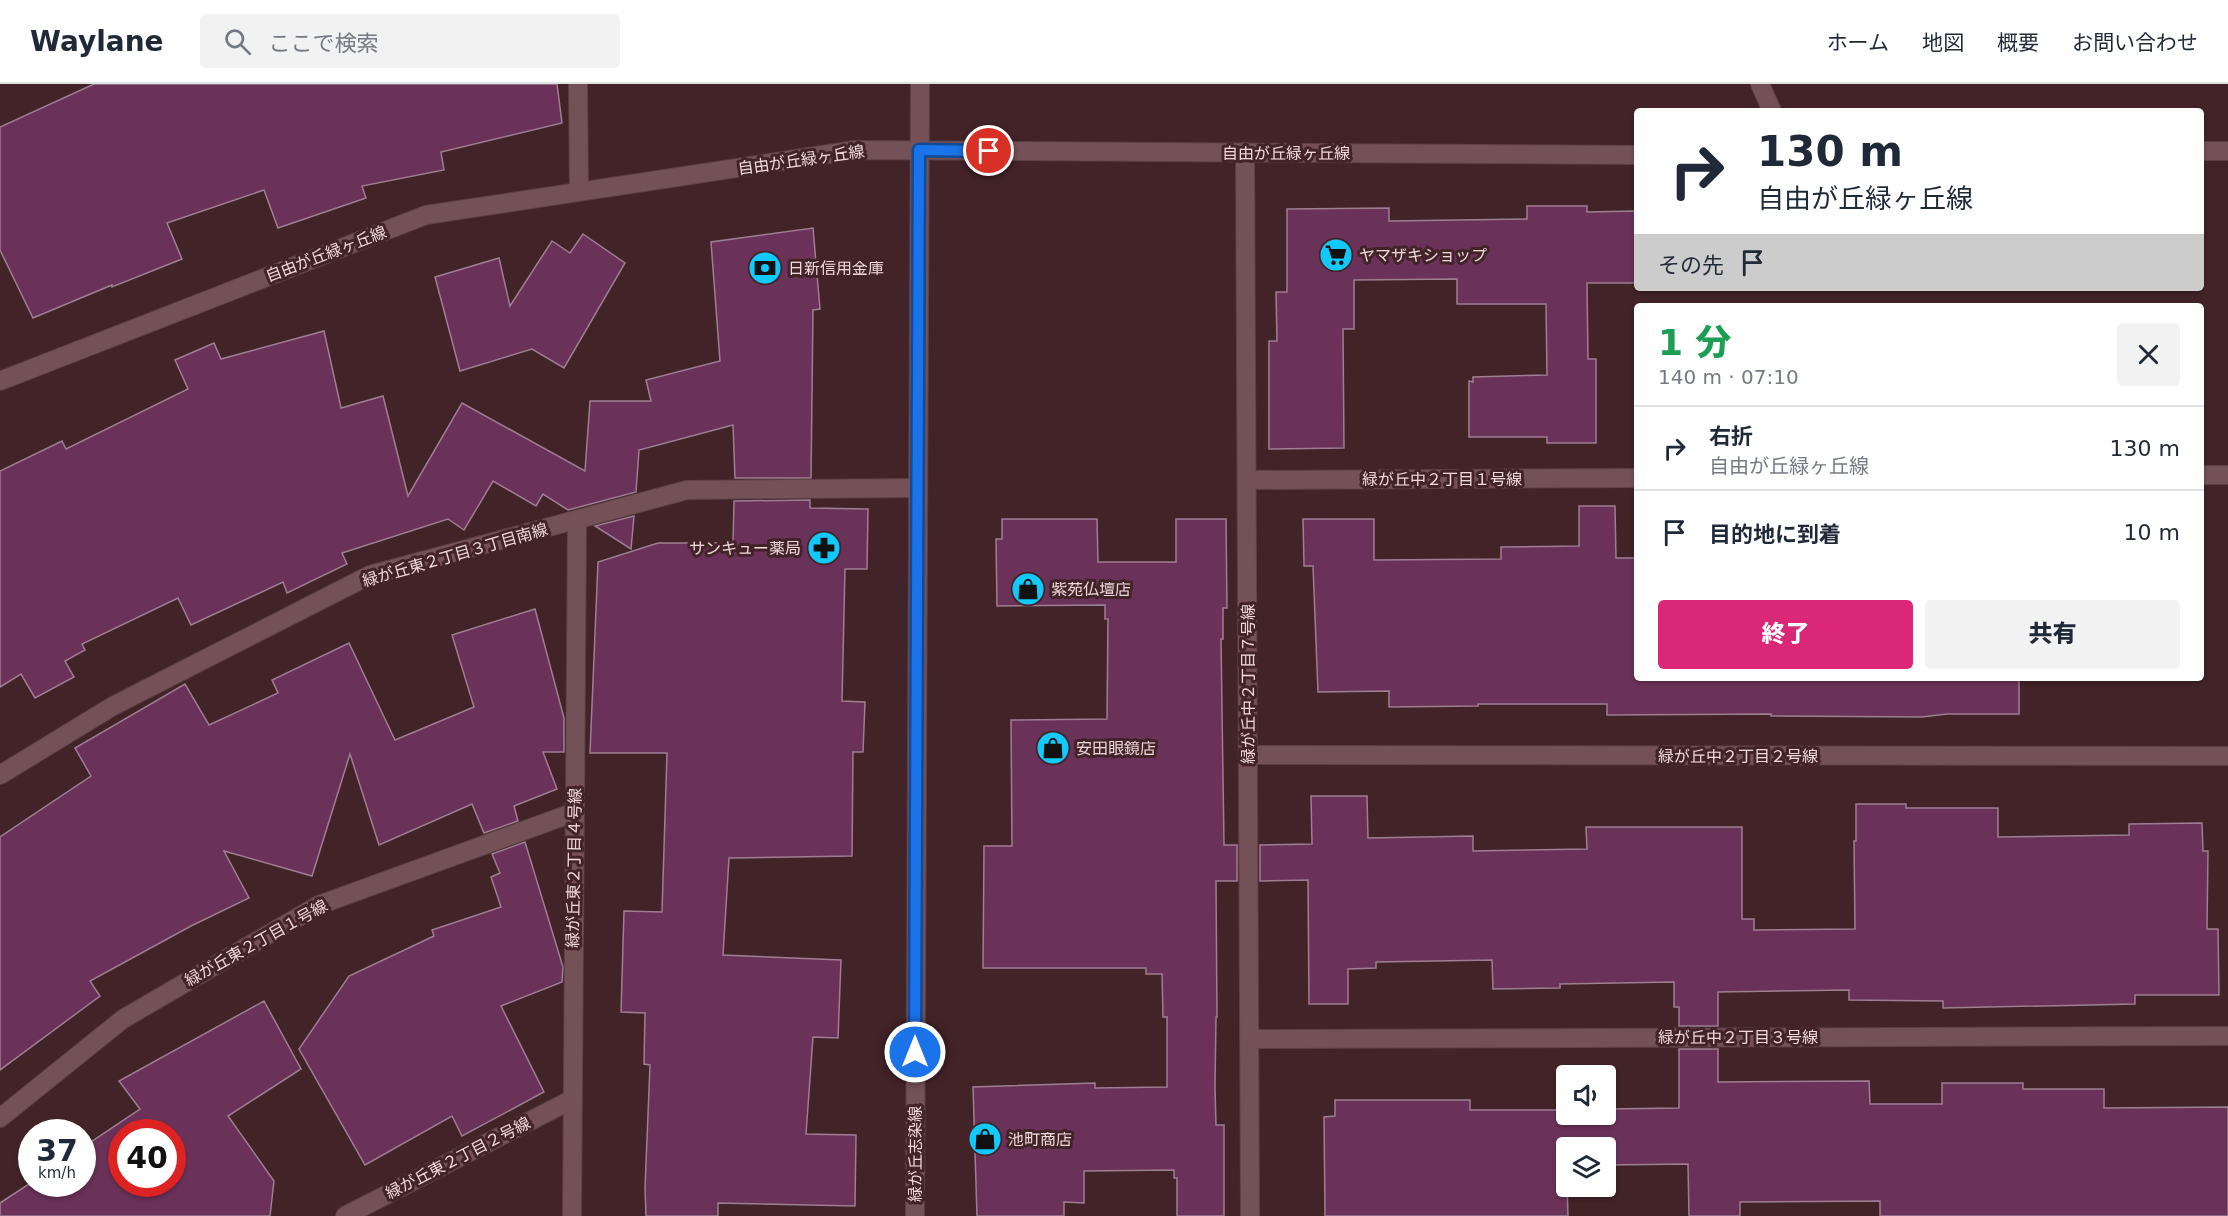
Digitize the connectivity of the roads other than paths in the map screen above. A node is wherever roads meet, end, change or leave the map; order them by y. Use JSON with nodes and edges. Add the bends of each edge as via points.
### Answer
{"nodes":[{"id":1,"x":578,"y":84,"type":"edge"},
{"id":2,"x":920,"y":84,"type":"edge"},
{"id":3,"x":1760,"y":84,"type":"edge"},
{"id":4,"x":1771,"y":108,"type":"edge"},
{"id":5,"x":919,"y":150,"type":"junction"},
{"id":6,"x":2204,"y":151,"type":"edge"},
{"id":7,"x":2228,"y":151,"type":"edge"},
{"id":8,"x":1245,"y":153,"type":"junction"},
{"id":9,"x":1634,"y":155,"type":"edge"},
{"id":10,"x":579,"y":191,"type":"junction"},
{"id":11,"x":0,"y":381,"type":"edge"},
{"id":12,"x":2204,"y":475,"type":"edge"},
{"id":13,"x":2228,"y":475,"type":"edge"},
{"id":14,"x":1634,"y":478,"type":"edge"},
{"id":15,"x":1247,"y":480,"type":"junction"},
{"id":16,"x":917,"y":488,"type":"junction"},
{"id":17,"x":577,"y":521,"type":"junction"},
{"id":18,"x":1248,"y":755,"type":"junction"},
{"id":19,"x":2228,"y":756,"type":"edge"},
{"id":20,"x":0,"y":775,"type":"edge"},
{"id":21,"x":575,"y":812,"type":"junction"},
{"id":22,"x":2228,"y":1036,"type":"edge"},
{"id":23,"x":1249,"y":1039,"type":"junction"},
{"id":24,"x":571,"y":1100,"type":"junction"},
{"id":25,"x":0,"y":1118,"type":"edge"},
{"id":26,"x":345,"y":1216,"type":"edge"},
{"id":27,"x":572,"y":1216,"type":"edge"},
{"id":28,"x":915,"y":1216,"type":"edge"},
{"id":29,"x":1250,"y":1216,"type":"edge"}],
"edges":[{"from":1,"to":10,"type":"street"},
{"from":2,"to":5,"type":"street","name":"緑が丘志染線"},
{"from":3,"to":4,"type":"street"},
{"from":5,"to":8,"type":"street","name":"自由が丘緑ヶ丘線"},
{"from":5,"to":10,"type":"street","name":"自由が丘緑ヶ丘線","via":[[855,150]]},
{"from":5,"to":16,"type":"street","name":"緑が丘志染線"},
{"from":6,"to":7,"type":"street"},
{"from":8,"to":9,"type":"street","name":"自由が丘緑ヶ丘線"},
{"from":8,"to":15,"type":"street","name":"緑が丘中２丁目７号線"},
{"from":10,"to":11,"type":"street","name":"自由が丘緑ヶ丘線","via":[[426,215]]},
{"from":12,"to":13,"type":"street"},
{"from":14,"to":15,"type":"street","name":"緑が丘中２丁目１号線"},
{"from":15,"to":18,"type":"street","name":"緑が丘中２丁目７号線"},
{"from":16,"to":17,"type":"street","name":"緑が丘東２丁目３丁目南線","via":[[687,490]]},
{"from":16,"to":28,"type":"street","name":"緑が丘志染線"},
{"from":17,"to":20,"type":"street","name":"緑が丘東２丁目３丁目南線","via":[[370,575],[112,706]]},
{"from":17,"to":21,"type":"street","name":"緑が丘東２丁目４号線"},
{"from":18,"to":19,"type":"street","name":"緑が丘中２丁目２号線"},
{"from":18,"to":23,"type":"street","name":"緑が丘中２丁目７号線"},
{"from":21,"to":24,"type":"street","name":"緑が丘東２丁目４号線"},
{"from":21,"to":25,"type":"street","name":"緑が丘東２丁目１号線","via":[[319,905],[123,1019]]},
{"from":22,"to":23,"type":"street","name":"緑が丘中２丁目３号線"},
{"from":23,"to":29,"type":"street","name":"緑が丘中２丁目７号線"},
{"from":24,"to":26,"type":"street","name":"緑が丘東２丁目２号線"},
{"from":24,"to":27,"type":"street","name":"緑が丘東２丁目４号線"}]}
